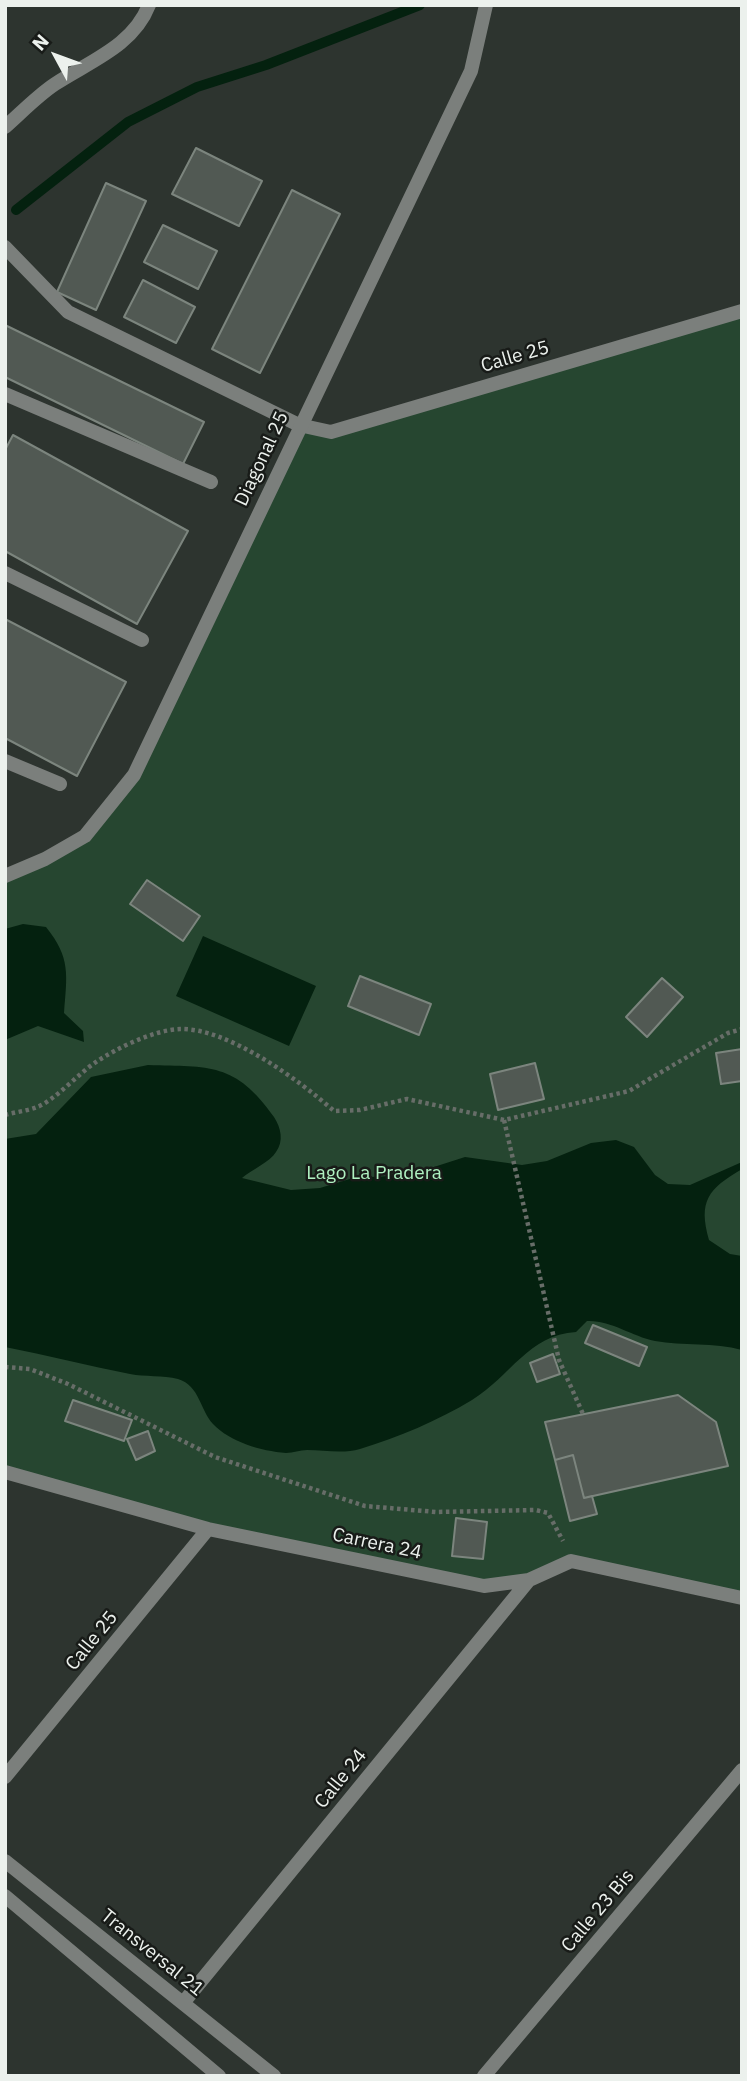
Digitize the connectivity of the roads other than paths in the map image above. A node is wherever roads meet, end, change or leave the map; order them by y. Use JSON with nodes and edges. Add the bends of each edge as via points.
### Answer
{"nodes":[{"id":1,"x":149,"y":5,"type":"edge"},
{"id":2,"x":486,"y":5,"type":"edge"},
{"id":3,"x":5,"y":127,"type":"edge"},
{"id":4,"x":5,"y":247,"type":"edge"},
{"id":5,"x":742,"y":311,"type":"edge"},
{"id":6,"x":6,"y":397,"type":"edge"},
{"id":7,"x":299,"y":425,"type":"junction"},
{"id":8,"x":211,"y":482,"type":"dead end"},
{"id":9,"x":5,"y":573,"type":"edge"},
{"id":10,"x":142,"y":640,"type":"dead end"},
{"id":11,"x":5,"y":761,"type":"edge"},
{"id":12,"x":60,"y":783,"type":"dead end"},
{"id":13,"x":5,"y":876,"type":"edge"},
{"id":14,"x":5,"y":1472,"type":"edge"},
{"id":15,"x":208,"y":1529,"type":"junction"},
{"id":16,"x":528,"y":1580,"type":"junction"},
{"id":17,"x":742,"y":1598,"type":"edge"},
{"id":18,"x":742,"y":1770,"type":"edge"},
{"id":19,"x":5,"y":1777,"type":"edge"},
{"id":20,"x":5,"y":1861,"type":"edge"},
{"id":21,"x":5,"y":1896,"type":"edge"},
{"id":22,"x":183,"y":2003,"type":"junction"},
{"id":23,"x":219,"y":2076,"type":"edge"},
{"id":24,"x":274,"y":2076,"type":"edge"},
{"id":25,"x":484,"y":2076,"type":"edge"}],
"edges":[{"from":1,"to":3,"type":"street","via":[[142,24],[112,50],[53,86]]},
{"from":2,"to":7,"type":"street","name":"Diagonal 25","via":[[471,71]]},
{"from":4,"to":7,"type":"street","name":"Calle 25","via":[[68,312]]},
{"from":5,"to":7,"type":"street","name":"Calle 25","via":[[331,432]]},
{"from":6,"to":8,"type":"street"},
{"from":7,"to":13,"type":"street","name":"Diagonal 25","via":[[134,775],[85,836]]},
{"from":9,"to":10,"type":"street"},
{"from":11,"to":12,"type":"street"},
{"from":14,"to":15,"type":"street","name":"Carrera 24"},
{"from":15,"to":16,"type":"street","name":"Carrera 24","via":[[484,1586]]},
{"from":15,"to":19,"type":"street","name":"Calle 25"},
{"from":16,"to":17,"type":"street","name":"Carrera 24","via":[[571,1561]]},
{"from":16,"to":22,"type":"street","name":"Calle 24"},
{"from":18,"to":25,"type":"street","name":"Calle 23 Bis"},
{"from":20,"to":22,"type":"street","name":"Transversal 21"},
{"from":21,"to":23,"type":"street"},
{"from":22,"to":24,"type":"street","name":"Transversal 21"}]}
